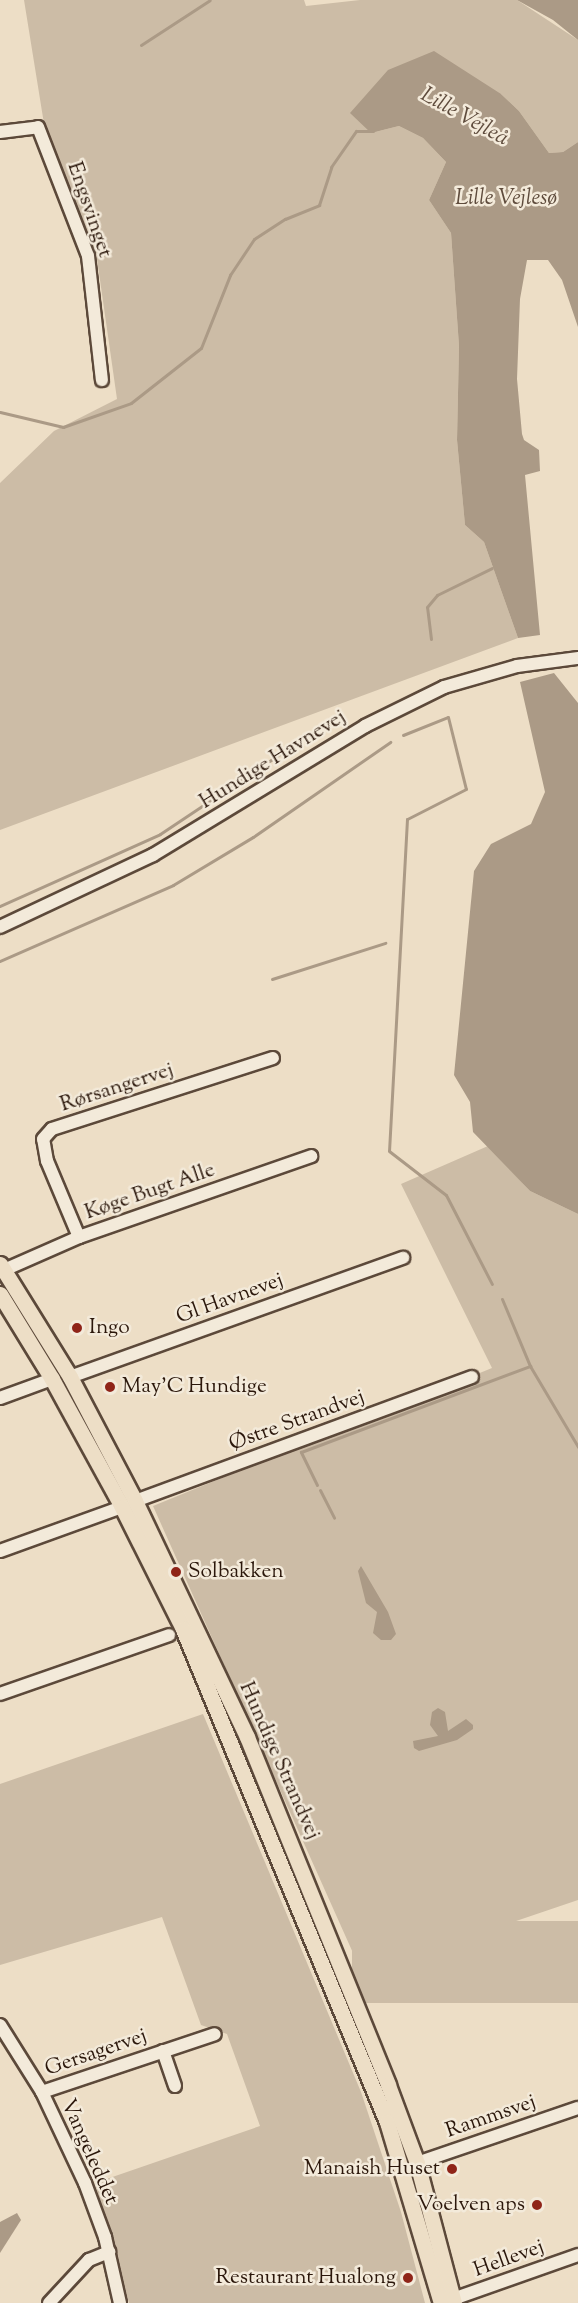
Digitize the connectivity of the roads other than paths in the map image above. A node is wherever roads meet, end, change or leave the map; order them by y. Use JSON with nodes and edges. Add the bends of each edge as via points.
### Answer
{"nodes":[{"id":1,"x":0,"y":132,"type":"edge"},
{"id":2,"x":102,"y":380,"type":"dead end"},
{"id":3,"x":578,"y":658,"type":"edge"},
{"id":4,"x":0,"y":927,"type":"edge"},
{"id":5,"x":273,"y":1058,"type":"dead end"},
{"id":6,"x":311,"y":1156,"type":"dead end"},
{"id":7,"x":80,"y":1238,"type":"junction"},
{"id":8,"x":403,"y":1258,"type":"dead end"},
{"id":9,"x":2,"y":1267,"type":"edge"},
{"id":10,"x":0,"y":1294,"type":"edge"},
{"id":11,"x":70,"y":1377,"type":"junction"},
{"id":12,"x":472,"y":1377,"type":"dead end"},
{"id":13,"x":52,"y":1379,"type":"junction"},
{"id":14,"x":0,"y":1398,"type":"edge"},
{"id":15,"x":129,"y":1504,"type":"junction"},
{"id":16,"x":0,"y":1551,"type":"edge"},
{"id":17,"x":169,"y":1635,"type":"dead end"},
{"id":18,"x":0,"y":1694,"type":"edge"},
{"id":19,"x":0,"y":2025,"type":"edge"},
{"id":20,"x":215,"y":2034,"type":"dead end"},
{"id":21,"x":163,"y":2050,"type":"junction"},
{"id":22,"x":175,"y":2086,"type":"dead end"},
{"id":23,"x":42,"y":2092,"type":"junction"},
{"id":24,"x":578,"y":2108,"type":"edge"},
{"id":25,"x":417,"y":2163,"type":"junction"},
{"id":26,"x":109,"y":2252,"type":"junction"},
{"id":27,"x":578,"y":2255,"type":"edge"},
{"id":28,"x":449,"y":2302,"type":"edge"},
{"id":29,"x":49,"y":2303,"type":"edge"},
{"id":30,"x":120,"y":2303,"type":"edge"}],
"edges":[{"from":1,"to":2,"type":"street","name":"Engsvinget","via":[[38,127],[88,256]]},
{"from":3,"to":4,"type":"street","name":"Hundige Havnevej","via":[[517,666],[444,687],[365,726],[153,855]]},
{"from":5,"to":7,"type":"street","name":"Rørsangervej","via":[[52,1130],[43,1139],[46,1161]]},
{"from":6,"to":7,"type":"street","name":"Køge Bugt Alle"},
{"from":7,"to":9,"type":"street","name":"Køge Bugt Alle"},
{"from":8,"to":11,"type":"street","name":"Gl Havnevej"},
{"from":9,"to":11,"type":"main road","name":"Hundige Strandvej"},
{"from":10,"to":13,"type":"main road","name":"Hundige Strandvej"},
{"from":11,"to":15,"type":"main road","name":"Hundige Strandvej"},
{"from":12,"to":15,"type":"street","name":"Østre Strandvej"},
{"from":13,"to":14,"type":"street"},
{"from":13,"to":15,"type":"main road","name":"Hundige Strandvej"},
{"from":15,"to":16,"type":"street","name":"Østre Strandvej"},
{"from":15,"to":25,"type":"main road","name":"Hundige Strandvej","via":[[247,1737]]},
{"from":15,"to":28,"type":"main road","name":"Hundige Strandvej","via":[[372,2083]]},
{"from":17,"to":18,"type":"street"},
{"from":19,"to":23,"type":"street","name":"Vangeleddet"},
{"from":20,"to":21,"type":"street","name":"Gersagervej"},
{"from":21,"to":22,"type":"street","name":"Gersagervej"},
{"from":21,"to":23,"type":"street","name":"Gersagervej"},
{"from":23,"to":26,"type":"street","name":"Vangeleddet","via":[[85,2183]]},
{"from":24,"to":25,"type":"street","name":"Rammsvej"},
{"from":25,"to":28,"type":"main road","name":"Hundige Strandvej"},
{"from":26,"to":29,"type":"street","via":[[89,2260]]},
{"from":26,"to":30,"type":"street","name":"Vangeleddet"},
{"from":27,"to":28,"type":"street","name":"Hellevej"}]}
